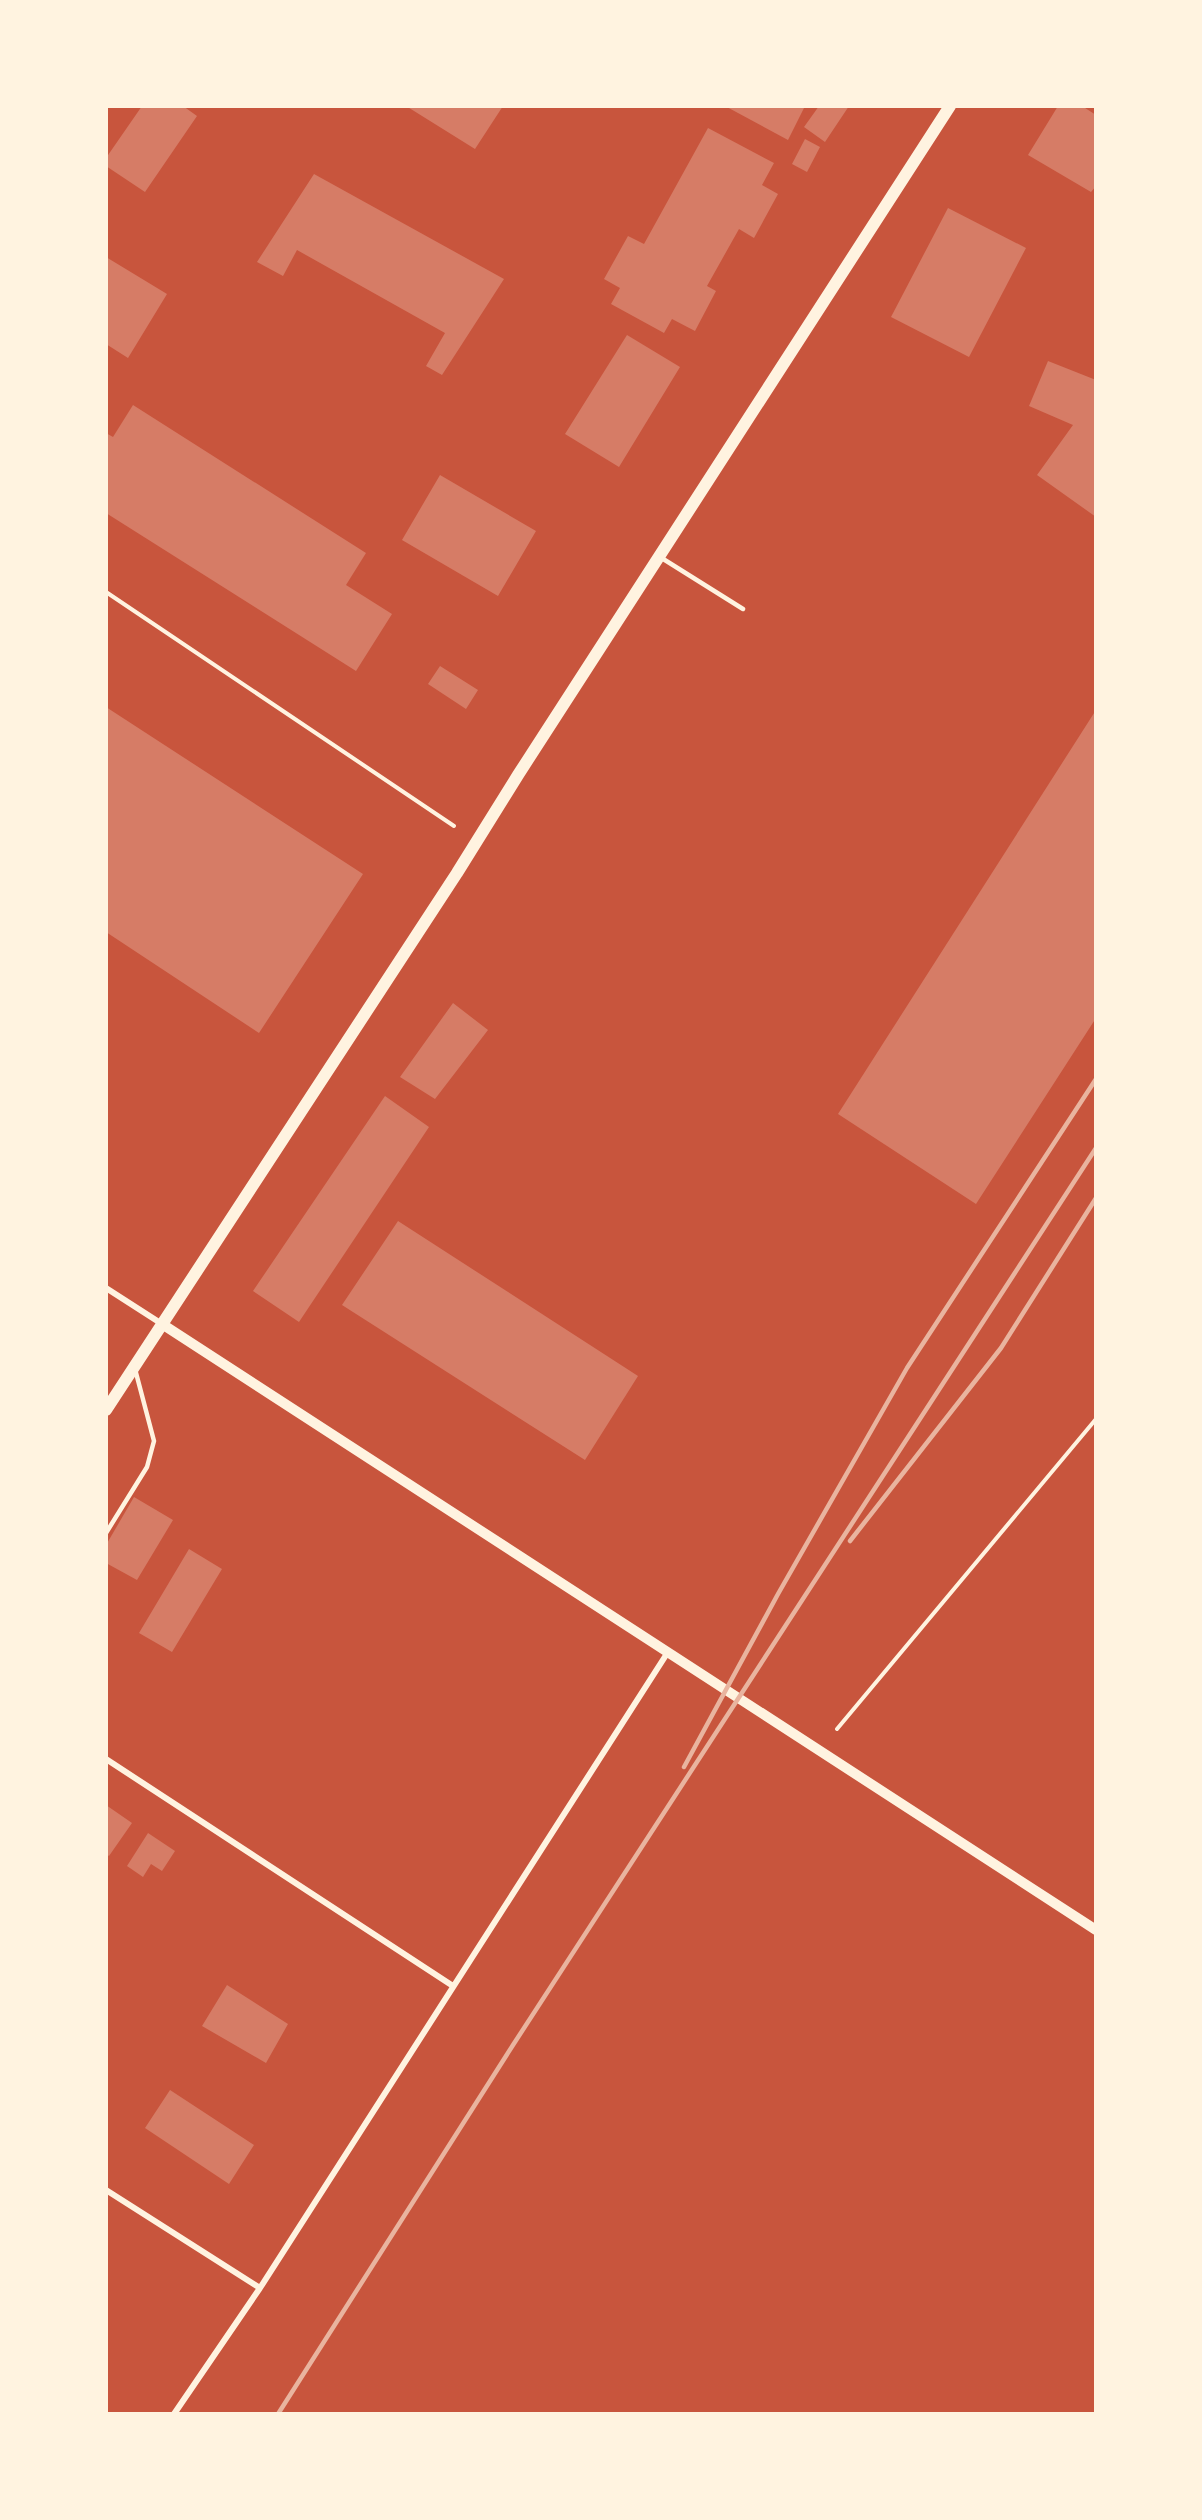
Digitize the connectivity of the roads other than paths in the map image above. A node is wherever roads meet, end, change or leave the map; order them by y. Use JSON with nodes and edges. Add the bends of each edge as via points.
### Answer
{"nodes":[{"id":1,"x":950,"y":106,"type":"edge"},
{"id":2,"x":660,"y":557,"type":"junction"},
{"id":3,"x":743,"y":609,"type":"dead end"},
{"id":4,"x":106,"y":1288,"type":"edge"},
{"id":5,"x":162,"y":1324,"type":"junction"},
{"id":6,"x":134,"y":1367,"type":"junction"},
{"id":7,"x":106,"y":1410,"type":"edge"},
{"id":8,"x":106,"y":1533,"type":"edge"},
{"id":9,"x":668,"y":1652,"type":"junction"},
{"id":10,"x":106,"y":1759,"type":"edge"},
{"id":11,"x":1095,"y":1930,"type":"edge"},
{"id":12,"x":453,"y":1986,"type":"junction"},
{"id":13,"x":106,"y":2190,"type":"edge"},
{"id":14,"x":260,"y":2288,"type":"junction"},
{"id":15,"x":174,"y":2414,"type":"edge"}],
"edges":[{"from":1,"to":2,"type":"main road"},
{"from":2,"to":3,"type":"lane"},
{"from":2,"to":5,"type":"main road"},
{"from":4,"to":5,"type":"street"},
{"from":5,"to":6,"type":"main road"},
{"from":5,"to":9,"type":"street"},
{"from":6,"to":7,"type":"main road"},
{"from":6,"to":8,"type":"lane","via":[[154,1441],[147,1467]]},
{"from":9,"to":11,"type":"street"},
{"from":9,"to":12,"type":"street"},
{"from":10,"to":12,"type":"street"},
{"from":12,"to":14,"type":"street"},
{"from":13,"to":14,"type":"street"},
{"from":14,"to":15,"type":"street"}]}
